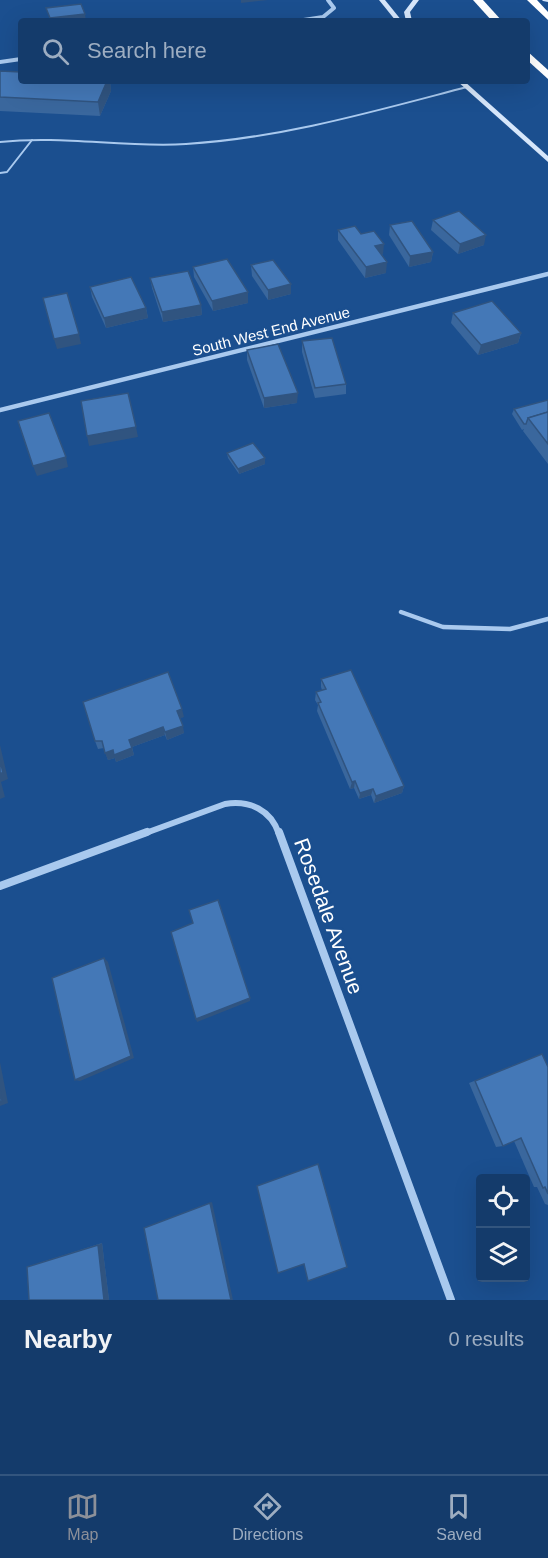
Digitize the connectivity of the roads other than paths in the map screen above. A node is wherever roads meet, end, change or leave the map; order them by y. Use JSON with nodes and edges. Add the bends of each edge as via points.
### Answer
{"nodes":[{"id":1,"x":328,"y":0,"type":"edge"},
{"id":2,"x":382,"y":0,"type":"edge"},
{"id":3,"x":416,"y":0,"type":"edge"},
{"id":4,"x":478,"y":0,"type":"edge"},
{"id":5,"x":531,"y":0,"type":"edge"},
{"id":6,"x":548,"y":17,"type":"edge"},
{"id":7,"x":322,"y":18,"type":"edge"},
{"id":8,"x":397,"y":18,"type":"edge"},
{"id":9,"x":408,"y":18,"type":"edge"},
{"id":10,"x":494,"y":18,"type":"edge"},
{"id":11,"x":530,"y":57,"type":"edge"},
{"id":12,"x":18,"y":59,"type":"edge"},
{"id":13,"x":0,"y":62,"type":"edge"},
{"id":14,"x":548,"y":76,"type":"edge"},
{"id":15,"x":464,"y":84,"type":"edge"},
{"id":16,"x":467,"y":87,"type":"junction"},
{"id":17,"x":32,"y":140,"type":"junction"},
{"id":18,"x":0,"y":142,"type":"edge"},
{"id":19,"x":548,"y":160,"type":"edge"},
{"id":20,"x":0,"y":173,"type":"edge"},
{"id":21,"x":548,"y":274,"type":"edge"},
{"id":22,"x":0,"y":410,"type":"edge"},
{"id":23,"x":401,"y":612,"type":"dead end"},
{"id":24,"x":548,"y":619,"type":"edge"},
{"id":25,"x":0,"y":886,"type":"edge"},
{"id":26,"x":451,"y":1300,"type":"edge"}],
"edges":[{"from":1,"to":7,"type":"street","via":[[334,11]]},
{"from":2,"to":8,"type":"main road"},
{"from":3,"to":9,"type":"main road","via":[[407,12]]},
{"from":4,"to":10,"type":"highway"},
{"from":5,"to":6,"type":"highway"},
{"from":11,"to":14,"type":"highway"},
{"from":12,"to":13,"type":"street"},
{"from":15,"to":16,"type":"main road"},
{"from":16,"to":17,"type":"lane","via":[[271,135],[185,144]]},
{"from":16,"to":19,"type":"main road"},
{"from":17,"to":18,"type":"lane"},
{"from":17,"to":20,"type":"lane","via":[[7,172]]},
{"from":21,"to":22,"type":"street","name":"South West End Avenue"},
{"from":23,"to":24,"type":"lane","via":[[443,627],[510,629]]},
{"from":25,"to":26,"type":"street","name":"Rosedale Avenue","via":[[225,804],[245,803],[268,814],[275,822]]}]}
